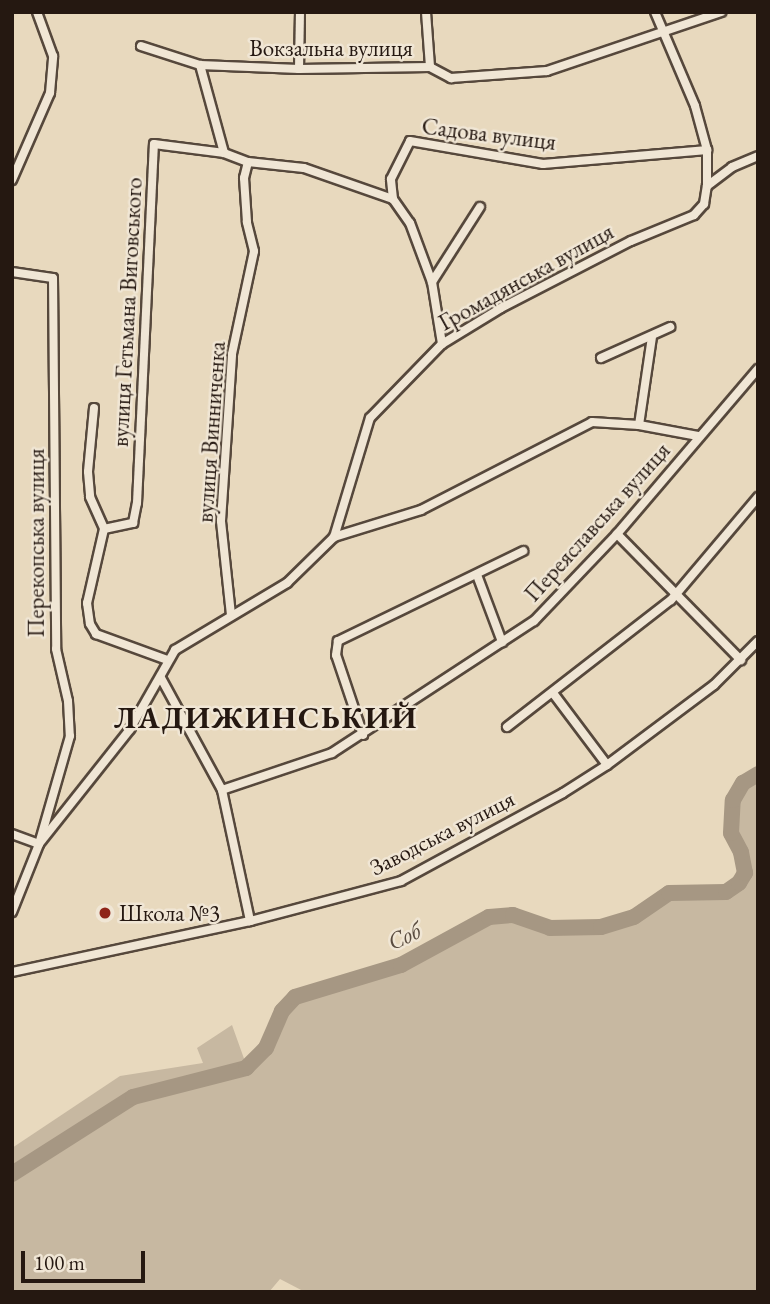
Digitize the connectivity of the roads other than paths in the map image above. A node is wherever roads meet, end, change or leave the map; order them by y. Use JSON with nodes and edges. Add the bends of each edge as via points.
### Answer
{"nodes":[{"id":1,"x":37,"y":12,"type":"edge"},
{"id":2,"x":300,"y":12,"type":"edge"},
{"id":3,"x":426,"y":12,"type":"edge"},
{"id":4,"x":655,"y":12,"type":"edge"},
{"id":5,"x":721,"y":12,"type":"edge"},
{"id":6,"x":662,"y":33,"type":"junction"},
{"id":7,"x":141,"y":46,"type":"dead end"},
{"id":8,"x":200,"y":65,"type":"junction"},
{"id":9,"x":430,"y":67,"type":"junction"},
{"id":10,"x":299,"y":69,"type":"junction"},
{"id":11,"x":707,"y":150,"type":"junction"},
{"id":12,"x":224,"y":153,"type":"junction"},
{"id":13,"x":758,"y":156,"type":"edge"},
{"id":14,"x":248,"y":162,"type":"junction"},
{"id":15,"x":12,"y":180,"type":"edge"},
{"id":16,"x":707,"y":186,"type":"junction"},
{"id":17,"x":393,"y":199,"type":"junction"},
{"id":18,"x":480,"y":207,"type":"dead end"},
{"id":19,"x":12,"y":272,"type":"edge"},
{"id":20,"x":432,"y":282,"type":"junction"},
{"id":21,"x":670,"y":327,"type":"dead end"},
{"id":22,"x":652,"y":337,"type":"junction"},
{"id":23,"x":442,"y":344,"type":"junction"},
{"id":24,"x":601,"y":358,"type":"dead end"},
{"id":25,"x":758,"y":369,"type":"edge"},
{"id":26,"x":748,"y":381,"type":"junction"},
{"id":27,"x":758,"y":387,"type":"edge"},
{"id":28,"x":94,"y":408,"type":"dead end"},
{"id":29,"x":639,"y":425,"type":"junction"},
{"id":30,"x":698,"y":436,"type":"junction"},
{"id":31,"x":758,"y":497,"type":"edge"},
{"id":32,"x":104,"y":529,"type":"junction"},
{"id":33,"x":617,"y":534,"type":"junction"},
{"id":34,"x":334,"y":537,"type":"junction"},
{"id":35,"x":523,"y":551,"type":"dead end"},
{"id":36,"x":477,"y":575,"type":"junction"},
{"id":37,"x":678,"y":592,"type":"junction"},
{"id":38,"x":231,"y":615,"type":"junction"},
{"id":39,"x":758,"y":641,"type":"edge"},
{"id":40,"x":502,"y":642,"type":"junction"},
{"id":41,"x":167,"y":660,"type":"junction"},
{"id":42,"x":741,"y":660,"type":"junction"},
{"id":43,"x":161,"y":678,"type":"junction"},
{"id":44,"x":553,"y":693,"type":"junction"},
{"id":45,"x":507,"y":727,"type":"dead end"},
{"id":46,"x":363,"y":735,"type":"junction"},
{"id":47,"x":607,"y":765,"type":"junction"},
{"id":48,"x":222,"y":790,"type":"junction"},
{"id":49,"x":12,"y":834,"type":"edge"},
{"id":50,"x":39,"y":844,"type":"junction"},
{"id":51,"x":12,"y":912,"type":"edge"},
{"id":52,"x":250,"y":921,"type":"junction"},
{"id":53,"x":12,"y":972,"type":"edge"}],
"edges":[{"from":1,"to":15,"type":"street","via":[[53,57],[50,93]]},
{"from":2,"to":10,"type":"street"},
{"from":3,"to":9,"type":"street"},
{"from":4,"to":6,"type":"street","name":"Громадянська вулиця"},
{"from":5,"to":6,"type":"street","name":"Вокзальна вулиця"},
{"from":6,"to":9,"type":"street","name":"Вокзальна вулиця","via":[[547,71],[451,78]]},
{"from":6,"to":11,"type":"street","name":"Громадянська вулиця","via":[[695,106]]},
{"from":7,"to":8,"type":"street","name":"Вокзальна вулиця"},
{"from":8,"to":10,"type":"street","name":"Вокзальна вулиця"},
{"from":8,"to":12,"type":"street"},
{"from":9,"to":10,"type":"street","name":"Вокзальна вулиця"},
{"from":11,"to":16,"type":"street","name":"Громадянська вулиця"},
{"from":11,"to":17,"type":"street","name":"Садова вулиця","via":[[543,164],[410,141],[391,179]]},
{"from":12,"to":14,"type":"street"},
{"from":12,"to":32,"type":"street","name":"вулиця Гетьмана Виговського","via":[[154,144],[137,503],[134,523]]},
{"from":13,"to":16,"type":"street","name":"Громадянська вулиця","via":[[732,167]]},
{"from":14,"to":17,"type":"street","via":[[304,168]]},
{"from":14,"to":38,"type":"street","name":"вулиця Винниченка","via":[[244,178],[254,251],[232,354],[221,521]]},
{"from":16,"to":23,"type":"street","name":"Громадянська вулиця","via":[[704,204],[694,215],[631,241]]},
{"from":17,"to":20,"type":"street","via":[[410,223]]},
{"from":18,"to":20,"type":"street"},
{"from":19,"to":50,"type":"street","name":"Перекопська вулиця","via":[[54,278],[56,649],[68,701],[70,736]]},
{"from":20,"to":23,"type":"street"},
{"from":21,"to":22,"type":"street"},
{"from":22,"to":24,"type":"street"},
{"from":22,"to":29,"type":"street"},
{"from":23,"to":34,"type":"street","name":"Громадянська вулиця","via":[[370,418]]},
{"from":25,"to":26,"type":"street","name":"Переяславська вулиця"},
{"from":26,"to":27,"type":"street"},
{"from":26,"to":30,"type":"street","name":"Переяславська вулиця"},
{"from":28,"to":32,"type":"street","via":[[89,485]]},
{"from":29,"to":30,"type":"street"},
{"from":29,"to":34,"type":"street","via":[[582,425],[421,510]]},
{"from":30,"to":33,"type":"street","name":"Переяславська вулиця"},
{"from":31,"to":37,"type":"street"},
{"from":32,"to":41,"type":"street","via":[[87,603],[90,625],[96,634]]},
{"from":33,"to":37,"type":"street"},
{"from":33,"to":40,"type":"street","name":"Переяславська вулиця","via":[[546,611]]},
{"from":34,"to":38,"type":"street","name":"Громадянська вулиця","via":[[287,583]]},
{"from":35,"to":36,"type":"street"},
{"from":36,"to":40,"type":"street"},
{"from":36,"to":46,"type":"street","via":[[338,641],[336,655]]},
{"from":37,"to":42,"type":"street"},
{"from":37,"to":44,"type":"street"},
{"from":38,"to":41,"type":"street","name":"Громадянська вулиця","via":[[187,640]]},
{"from":39,"to":42,"type":"street","name":"Заводська вулиця"},
{"from":40,"to":46,"type":"street","name":"Переяславська вулиця"},
{"from":41,"to":43,"type":"street","name":"Громадянська вулиця"},
{"from":42,"to":47,"type":"street","name":"Заводська вулиця"},
{"from":43,"to":48,"type":"street"},
{"from":43,"to":50,"type":"street","name":"Громадянська вулиця","via":[[119,743]]},
{"from":44,"to":45,"type":"street"},
{"from":44,"to":47,"type":"street"},
{"from":46,"to":48,"type":"street","name":"Переяславська вулиця","via":[[332,753]]},
{"from":47,"to":52,"type":"street","name":"Заводська вулиця","via":[[401,881]]},
{"from":48,"to":52,"type":"street"},
{"from":49,"to":50,"type":"street"},
{"from":50,"to":51,"type":"street","name":"Громадянська вулиця"},
{"from":52,"to":53,"type":"street","name":"Заводська вулиця"}]}
